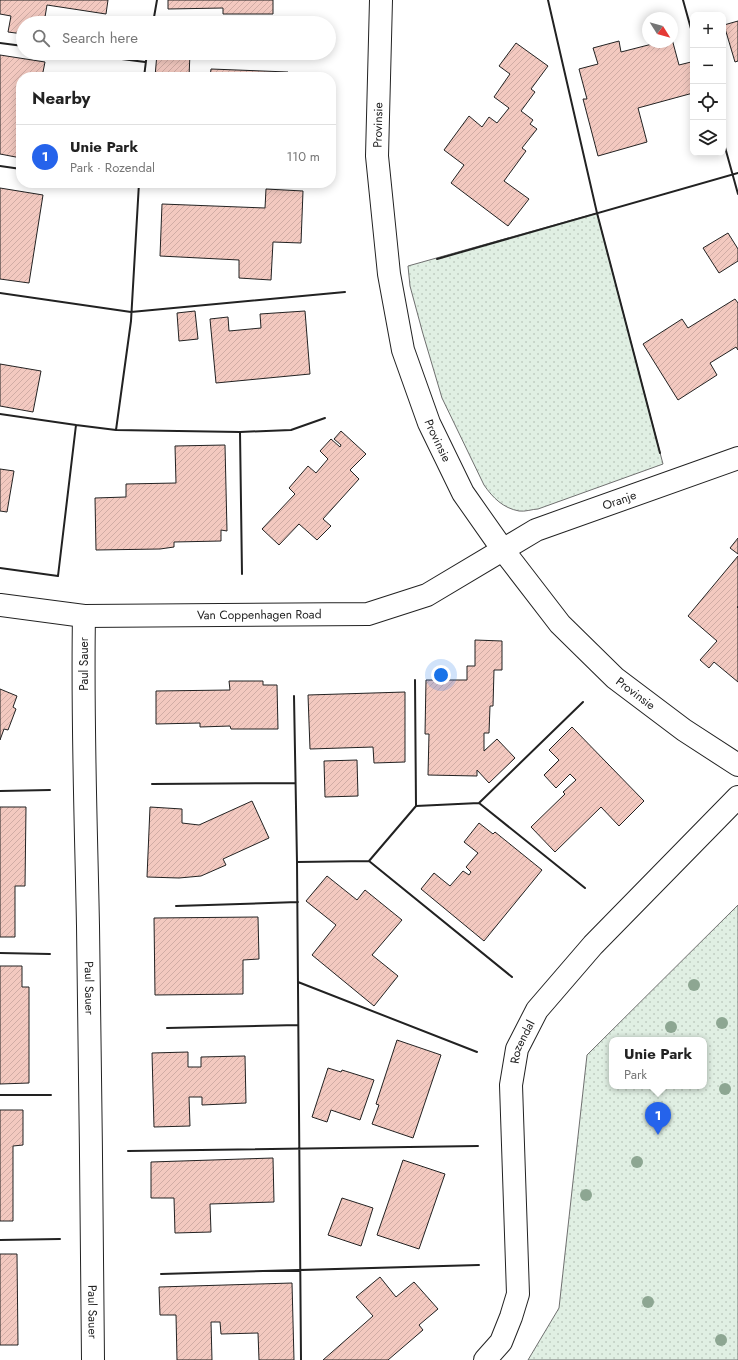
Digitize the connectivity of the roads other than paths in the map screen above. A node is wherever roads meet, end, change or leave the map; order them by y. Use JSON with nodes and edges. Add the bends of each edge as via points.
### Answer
{"nodes":[{"id":1,"x":381,"y":0,"type":"edge"},
{"id":2,"x":738,"y":458,"type":"edge"},
{"id":3,"x":503,"y":550,"type":"junction"},
{"id":4,"x":0,"y":605,"type":"edge"},
{"id":5,"x":84,"y":616,"type":"junction"},
{"id":6,"x":738,"y":765,"type":"edge"},
{"id":7,"x":738,"y":797,"type":"edge"},
{"id":8,"x":93,"y":1360,"type":"edge"},
{"id":9,"x":485,"y":1360,"type":"edge"}],
"edges":[{"from":1,"to":3,"type":"street","name":"Provinsie","via":[[377,156],[389,274],[403,350],[429,423],[463,493]]},
{"from":2,"to":3,"type":"street","name":"Oranje","via":[[536,530]]},
{"from":3,"to":5,"type":"street","name":"Van Coppenhagen Road","via":[[427,595],[368,614]]},
{"from":3,"to":6,"type":"street","name":"Provinsie","via":[[560,624],[615,678],[684,730]]},
{"from":4,"to":5,"type":"street","name":"Van Coppenhagen Road"},
{"from":5,"to":8,"type":"street","name":"Paul Sauer"},
{"from":7,"to":9,"type":"street","name":"Rozendal","via":[[593,945],[536,1010],[517,1049],[511,1085],[518,1294],[512,1317],[501,1342]]}]}
